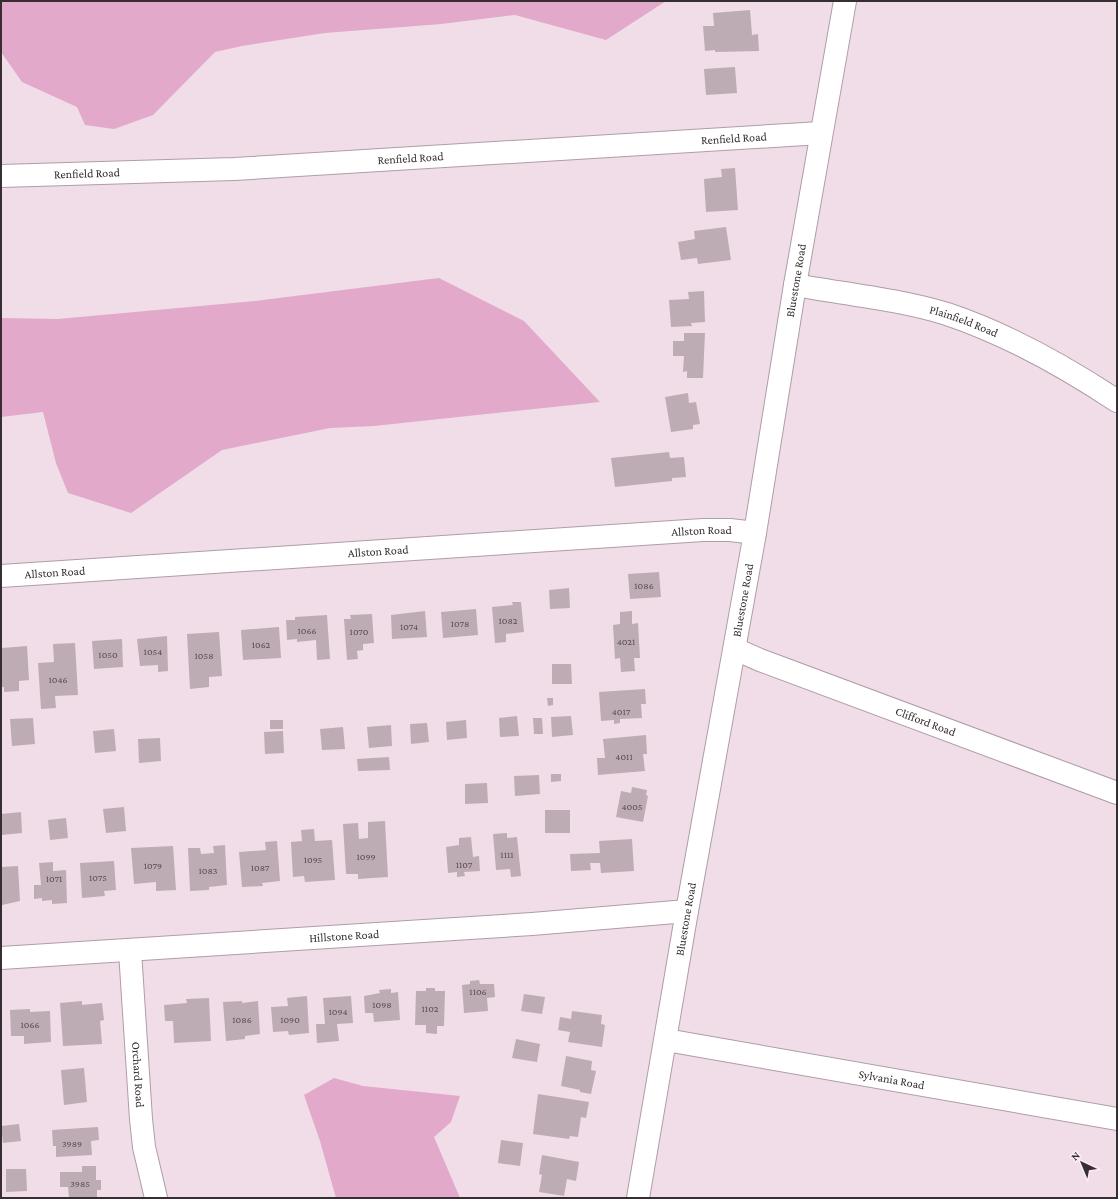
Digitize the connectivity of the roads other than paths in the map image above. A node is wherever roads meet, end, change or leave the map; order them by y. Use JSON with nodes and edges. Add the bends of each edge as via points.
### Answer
{"nodes":[{"id":1,"x":844,"y":1,"type":"edge"},
{"id":2,"x":820,"y":133,"type":"junction"},
{"id":3,"x":1,"y":176,"type":"edge"},
{"id":4,"x":795,"y":284,"type":"junction"},
{"id":5,"x":1117,"y":401,"type":"edge"},
{"id":6,"x":755,"y":533,"type":"junction"},
{"id":7,"x":1,"y":576,"type":"edge"},
{"id":8,"x":734,"y":649,"type":"junction"},
{"id":9,"x":1117,"y":793,"type":"edge"},
{"id":10,"x":687,"y":912,"type":"junction"},
{"id":11,"x":130,"y":950,"type":"junction"},
{"id":12,"x":1,"y":958,"type":"edge"},
{"id":13,"x":666,"y":1040,"type":"junction"},
{"id":14,"x":1117,"y":1119,"type":"edge"},
{"id":15,"x":156,"y":1198,"type":"edge"},
{"id":16,"x":638,"y":1198,"type":"edge"}],
"edges":[{"from":1,"to":2,"type":"street","name":"Bluestone Road"},
{"from":2,"to":3,"type":"street","name":"Renfield Road","via":[[234,169]]},
{"from":2,"to":4,"type":"street","name":"Bluestone Road"},
{"from":4,"to":5,"type":"street","name":"Plainfield Road","via":[[903,304],[970,322],[1042,356]]},
{"from":4,"to":6,"type":"street","name":"Bluestone Road"},
{"from":6,"to":7,"type":"street","name":"Allston Road","via":[[703,530]]},
{"from":6,"to":8,"type":"street","name":"Bluestone Road"},
{"from":8,"to":9,"type":"street","name":"Clifford Road"},
{"from":8,"to":10,"type":"street","name":"Bluestone Road"},
{"from":10,"to":11,"type":"street","name":"Hillstone Road"},
{"from":10,"to":13,"type":"street","name":"Bluestone Road"},
{"from":11,"to":12,"type":"street","name":"Hillstone Road"},
{"from":11,"to":15,"type":"street","name":"Orchard Road","via":[[141,1119],[144,1147]]},
{"from":13,"to":14,"type":"street","name":"Sylvania Road"},
{"from":13,"to":16,"type":"street","name":"Bluestone Road"}]}
